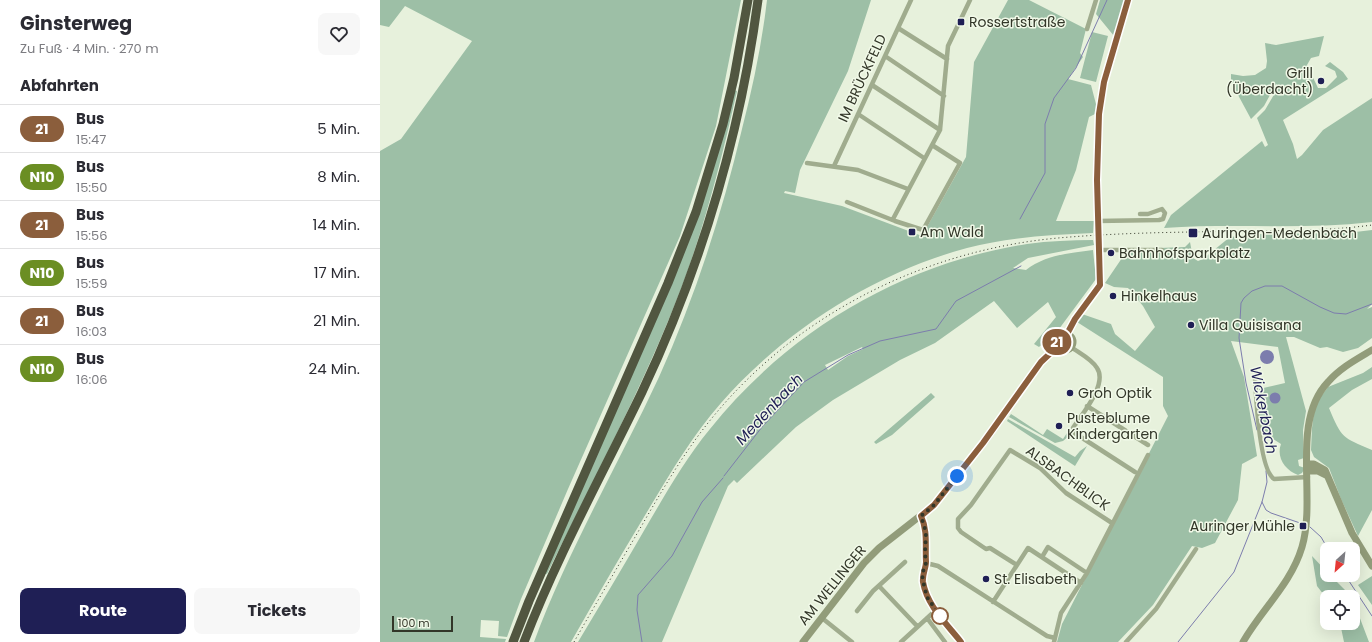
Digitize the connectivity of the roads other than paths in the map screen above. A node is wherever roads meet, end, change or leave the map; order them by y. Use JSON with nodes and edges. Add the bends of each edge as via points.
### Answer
{"nodes":[{"id":1,"x":748,"y":0,"type":"edge"},
{"id":2,"x":758,"y":0,"type":"edge"},
{"id":3,"x":911,"y":0,"type":"edge"},
{"id":4,"x":970,"y":0,"type":"edge"},
{"id":5,"x":1096,"y":0,"type":"edge"},
{"id":6,"x":1128,"y":0,"type":"edge"},
{"id":7,"x":898,"y":28,"type":"junction"},
{"id":8,"x":1087,"y":29,"type":"dead end"},
{"id":9,"x":884,"y":56,"type":"junction"},
{"id":10,"x":947,"y":59,"type":"junction"},
{"id":11,"x":872,"y":85,"type":"junction"},
{"id":12,"x":944,"y":96,"type":"junction"},
{"id":13,"x":858,"y":114,"type":"junction"},
{"id":14,"x":940,"y":130,"type":"junction"},
{"id":15,"x":932,"y":145,"type":"junction"},
{"id":16,"x":924,"y":158,"type":"junction"},
{"id":17,"x":807,"y":163,"type":"dead end"},
{"id":18,"x":834,"y":166,"type":"junction"},
{"id":19,"x":908,"y":189,"type":"junction"},
{"id":20,"x":847,"y":202,"type":"dead end"},
{"id":21,"x":1140,"y":214,"type":"dead end"},
{"id":22,"x":893,"y":219,"type":"junction"},
{"id":23,"x":1097,"y":221,"type":"junction"},
{"id":24,"x":1099,"y":250,"type":"junction"},
{"id":25,"x":1162,"y":250,"type":"dead end"},
{"id":26,"x":1067,"y":334,"type":"junction"},
{"id":27,"x":1058,"y":346,"type":"junction"},
{"id":28,"x":1071,"y":347,"type":"junction"},
{"id":29,"x":1372,"y":350,"type":"edge"},
{"id":30,"x":1255,"y":377,"type":"dead end"},
{"id":31,"x":1087,"y":406,"type":"junction"},
{"id":32,"x":1148,"y":445,"type":"dead end"},
{"id":33,"x":1148,"y":455,"type":"dead end"},
{"id":34,"x":1308,"y":471,"type":"junction"},
{"id":35,"x":1135,"y":472,"type":"dead end"},
{"id":36,"x":921,"y":516,"type":"junction"},
{"id":37,"x":1112,"y":523,"type":"junction"},
{"id":38,"x":1196,"y":549,"type":"dead end"},
{"id":39,"x":1042,"y":557,"type":"junction"},
{"id":40,"x":905,"y":562,"type":"dead end"},
{"id":41,"x":926,"y":563,"type":"junction"},
{"id":42,"x":1017,"y":565,"type":"junction"},
{"id":43,"x":1372,"y":566,"type":"edge"},
{"id":44,"x":1087,"y":573,"type":"junction"},
{"id":45,"x":1081,"y":583,"type":"junction"},
{"id":46,"x":879,"y":586,"type":"junction"},
{"id":47,"x":994,"y":602,"type":"junction"},
{"id":48,"x":936,"y":610,"type":"junction"},
{"id":49,"x":857,"y":611,"type":"dead end"},
{"id":50,"x":822,"y":618,"type":"junction"},
{"id":51,"x":927,"y":618,"type":"junction"},
{"id":52,"x":917,"y":626,"type":"junction"},
{"id":53,"x":1055,"y":640,"type":"edge"},
{"id":54,"x":513,"y":642,"type":"edge"},
{"id":55,"x":524,"y":642,"type":"edge"},
{"id":56,"x":803,"y":642,"type":"edge"},
{"id":57,"x":852,"y":642,"type":"edge"},
{"id":58,"x":901,"y":642,"type":"edge"},
{"id":59,"x":946,"y":642,"type":"edge"},
{"id":60,"x":961,"y":642,"type":"edge"},
{"id":61,"x":1126,"y":642,"type":"edge"},
{"id":62,"x":1243,"y":642,"type":"edge"}],
"edges":[{"from":1,"to":54,"type":"highway","via":[[736,71],[696,212],[668,283]]},
{"from":2,"to":55,"type":"highway","via":[[746,78],[733,132],[710,217],[685,290],[642,392],[552,575]]},
{"from":3,"to":7,"type":"street","name":"IM BRÜCKFELD"},
{"from":4,"to":10,"type":"street","via":[[950,40]]},
{"from":5,"to":8,"type":"street"},
{"from":6,"to":23,"type":"main road","via":[[1101,96]]},
{"from":7,"to":9,"type":"street","name":"IM BRÜCKFELD"},
{"from":7,"to":10,"type":"street"},
{"from":9,"to":11,"type":"street","name":"IM BRÜCKFELD"},
{"from":9,"to":12,"type":"street"},
{"from":10,"to":12,"type":"street"},
{"from":11,"to":13,"type":"street","name":"IM BRÜCKFELD"},
{"from":11,"to":14,"type":"street"},
{"from":12,"to":14,"type":"street"},
{"from":13,"to":16,"type":"street"},
{"from":13,"to":18,"type":"street","name":"IM BRÜCKFELD"},
{"from":14,"to":15,"type":"street"},
{"from":15,"to":16,"type":"street"},
{"from":15,"to":22,"type":"street","via":[[960,163],[923,230]]},
{"from":16,"to":19,"type":"street"},
{"from":17,"to":18,"type":"street"},
{"from":18,"to":19,"type":"street","via":[[858,170]]},
{"from":19,"to":22,"type":"street"},
{"from":20,"to":22,"type":"street"},
{"from":21,"to":23,"type":"street","via":[[1148,214],[1161,208],[1165,213],[1164,218],[1159,220]]},
{"from":23,"to":24,"type":"main road"},
{"from":24,"to":25,"type":"street"},
{"from":24,"to":26,"type":"main road","via":[[1100,285]]},
{"from":26,"to":27,"type":"main road","via":[[1058,337]]},
{"from":26,"to":28,"type":"main road","via":[[1072,340]]},
{"from":27,"to":28,"type":"main road","via":[[1064,350]]},
{"from":27,"to":36,"type":"main road","name":"AM WELLINGER","via":[[1041,362],[986,440],[940,498]]},
{"from":28,"to":31,"type":"street","via":[[1094,364],[1100,373],[1099,386]]},
{"from":29,"to":34,"type":"main road","via":[[1333,376],[1317,396],[1308,423]]},
{"from":30,"to":34,"type":"street","via":[[1260,436],[1269,474],[1274,479]]},
{"from":31,"to":32,"type":"street"},
{"from":31,"to":35,"type":"street","via":[[1073,428],[1074,434]]},
{"from":33,"to":37,"type":"street"},
{"from":34,"to":43,"type":"main road","via":[[1320,466],[1328,476],[1352,533]]},
{"from":34,"to":62,"type":"main road","via":[[1306,525],[1299,556],[1290,576]]},
{"from":36,"to":41,"type":"main road","via":[[926,532]]},
{"from":36,"to":50,"type":"main road","name":"AM WELLINGER","via":[[879,548],[864,563]]},
{"from":37,"to":42,"type":"street","name":"ALSBACHBLICK","via":[[1066,493],[1040,468],[1010,450],[971,505],[958,518],[957,523],[961,532]]},
{"from":37,"to":44,"type":"street"},
{"from":38,"to":61,"type":"street","via":[[1156,609]]},
{"from":39,"to":42,"type":"street","via":[[1028,548]]},
{"from":39,"to":44,"type":"street","via":[[1048,547]]},
{"from":39,"to":45,"type":"street"},
{"from":40,"to":46,"type":"street"},
{"from":41,"to":47,"type":"street","via":[[938,566]]},
{"from":41,"to":48,"type":"main road","via":[[922,574],[923,581],[927,597]]},
{"from":42,"to":47,"type":"street"},
{"from":44,"to":45,"type":"street"},
{"from":45,"to":53,"type":"street","via":[[1061,613]]},
{"from":46,"to":49,"type":"street"},
{"from":46,"to":52,"type":"street"},
{"from":47,"to":53,"type":"street"},
{"from":48,"to":51,"type":"street"},
{"from":48,"to":60,"type":"main road"},
{"from":50,"to":56,"type":"main road","name":"AM WELLINGER"},
{"from":50,"to":57,"type":"street"},
{"from":51,"to":52,"type":"street"},
{"from":51,"to":59,"type":"street"},
{"from":52,"to":58,"type":"street"}]}
